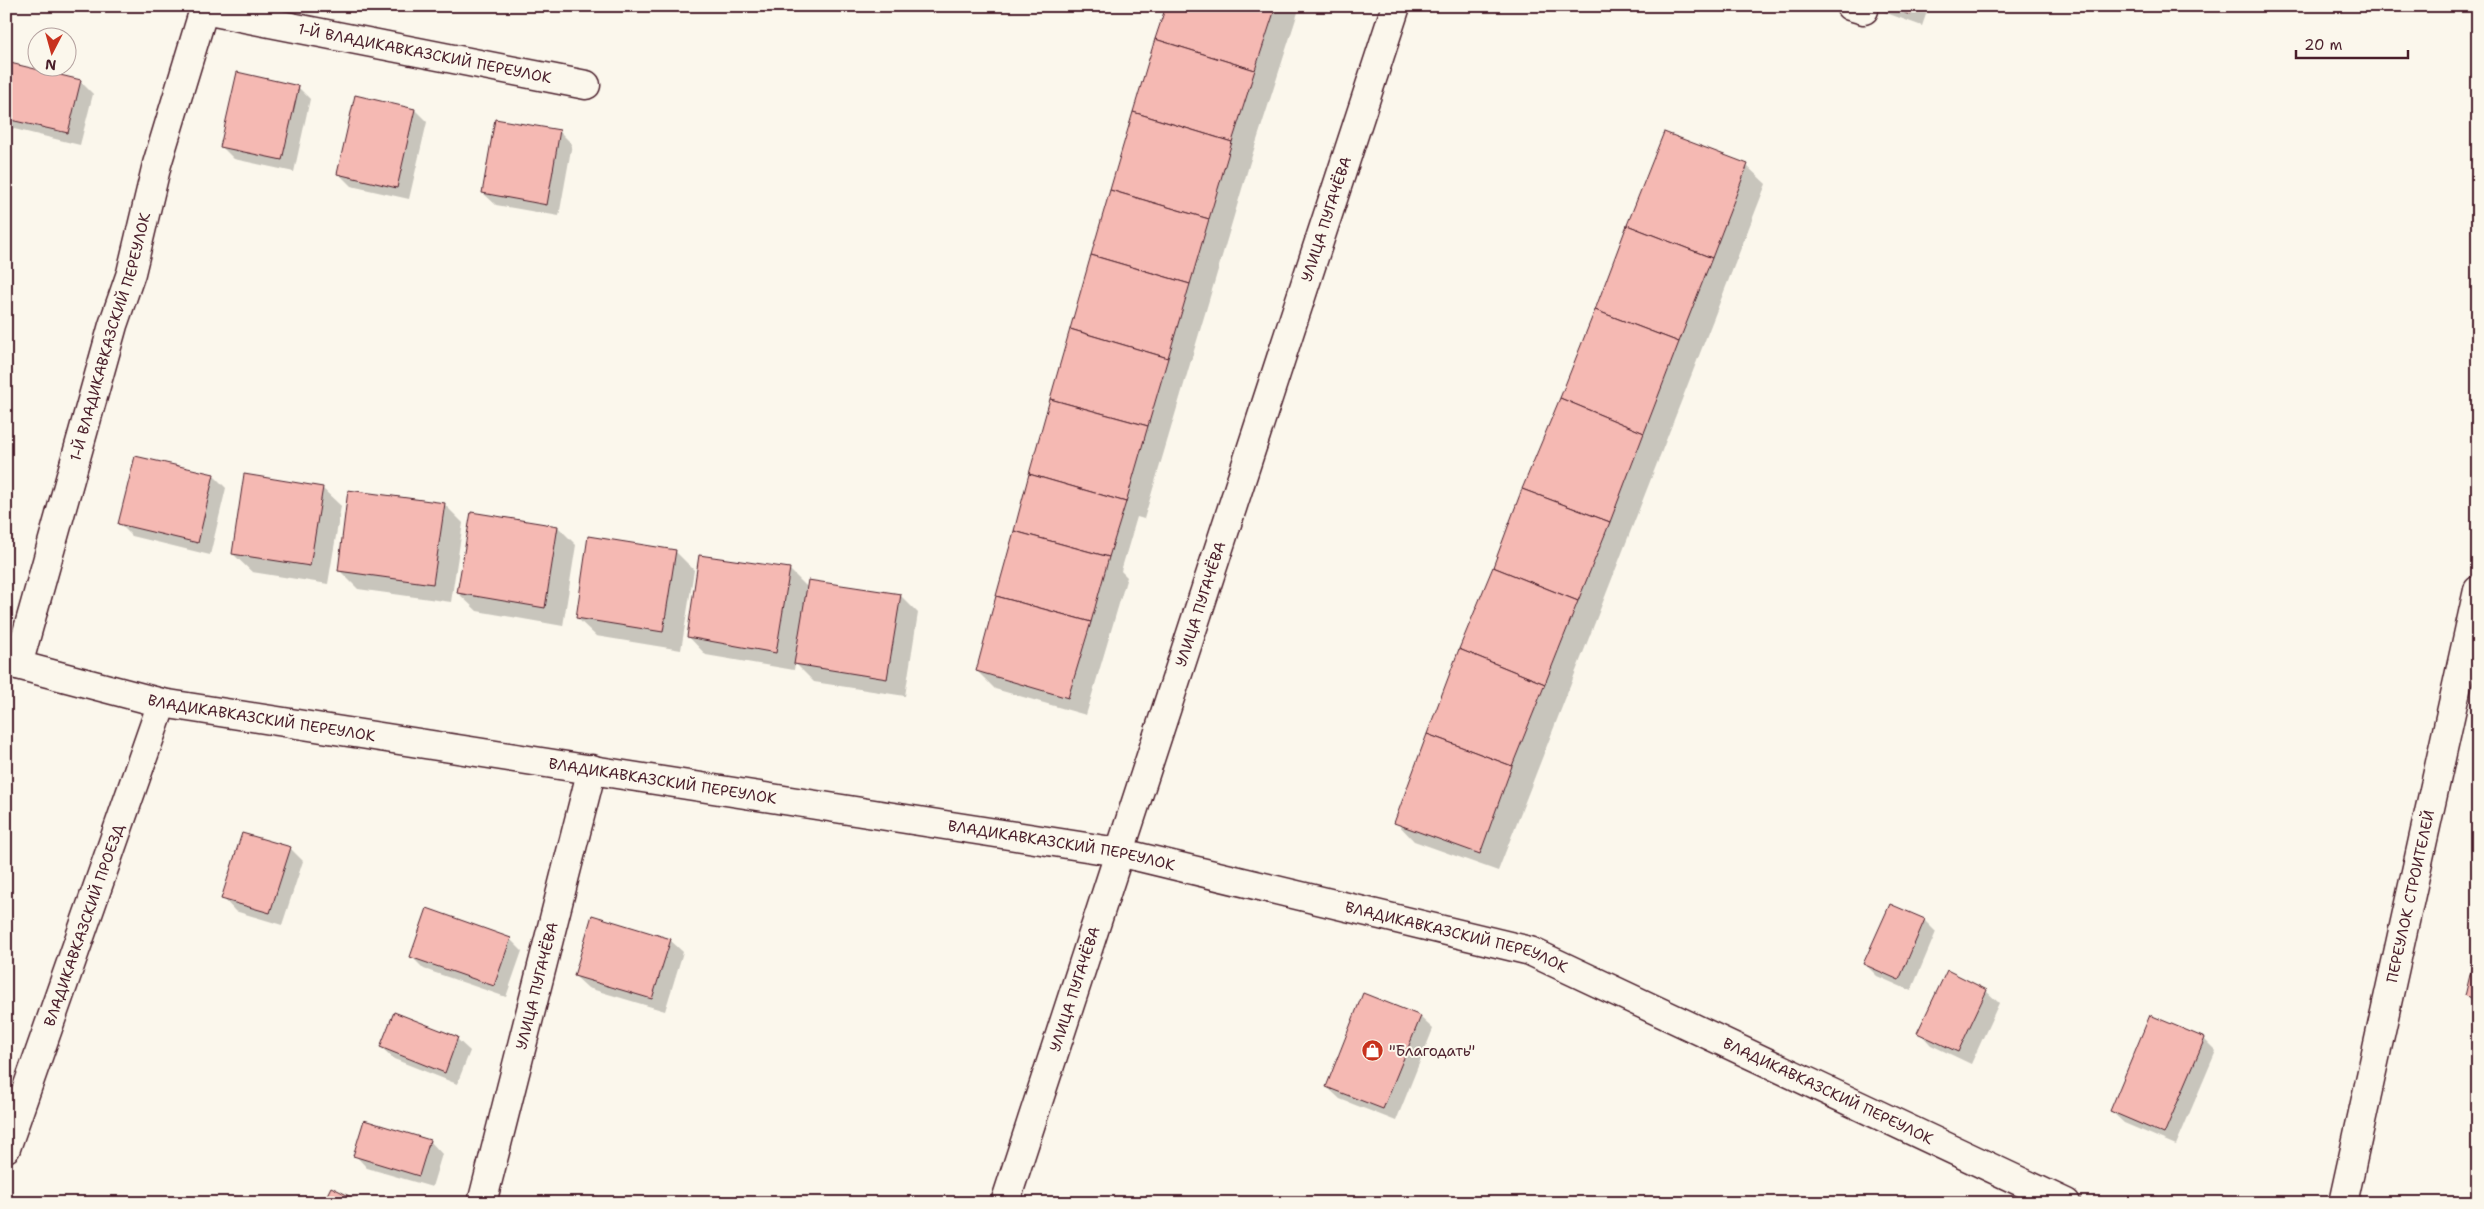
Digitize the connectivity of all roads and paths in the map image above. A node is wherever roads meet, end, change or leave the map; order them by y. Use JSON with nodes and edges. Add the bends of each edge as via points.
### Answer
{"nodes":[{"id":1,"x":1396,"y":6,"type":"edge"},
{"id":2,"x":205,"y":8,"type":"edge"},
{"id":3,"x":586,"y":85,"type":"dead end"},
{"id":4,"x":2478,"y":590,"type":"edge"},
{"id":5,"x":12,"y":663,"type":"edge"},
{"id":6,"x":162,"y":703,"type":"junction"},
{"id":7,"x":592,"y":769,"type":"junction"},
{"id":8,"x":1118,"y":852,"type":"junction"},
{"id":9,"x":6,"y":1148,"type":"edge"},
{"id":10,"x":482,"y":1203,"type":"edge"},
{"id":11,"x":1005,"y":1203,"type":"edge"},
{"id":12,"x":2066,"y":1203,"type":"edge"},
{"id":13,"x":2343,"y":1203,"type":"edge"}],
"edges":[{"from":1,"to":8,"type":"street","name":"УЛИЦА ПУГАЧЁВА"},
{"from":2,"to":3,"type":"street","name":"1-Й ВЛАДИКАВКАЗСКИЙ ПЕРЕУЛОК"},
{"from":2,"to":5,"type":"street","name":"1-Й ВЛАДИКАВКАЗСКИЙ ПЕРЕУЛОК","via":[[157,164],[131,273]]},
{"from":4,"to":13,"type":"street","name":"ПЕРЕУЛОК СТРОИТЕЛЕЙ"},
{"from":5,"to":6,"type":"street","name":"ВЛАДИКАВКАЗСКИЙ ПЕРЕУЛОК"},
{"from":6,"to":7,"type":"street","name":"ВЛАДИКАВКАЗСКИЙ ПЕРЕУЛОК"},
{"from":6,"to":9,"type":"street","name":"ВЛАДИКАВКАЗСКИЙ ПРОЕЗД"},
{"from":7,"to":8,"type":"street","name":"ВЛАДИКАВКАЗСКИЙ ПЕРЕУЛОК"},
{"from":7,"to":10,"type":"street","name":"УЛИЦА ПУГАЧЁВА"},
{"from":8,"to":11,"type":"street","name":"УЛИЦА ПУГАЧЁВА"},
{"from":8,"to":12,"type":"street","name":"ВЛАДИКАВКАЗСКИЙ ПЕРЕУЛОК","via":[[1530,951]]}]}
